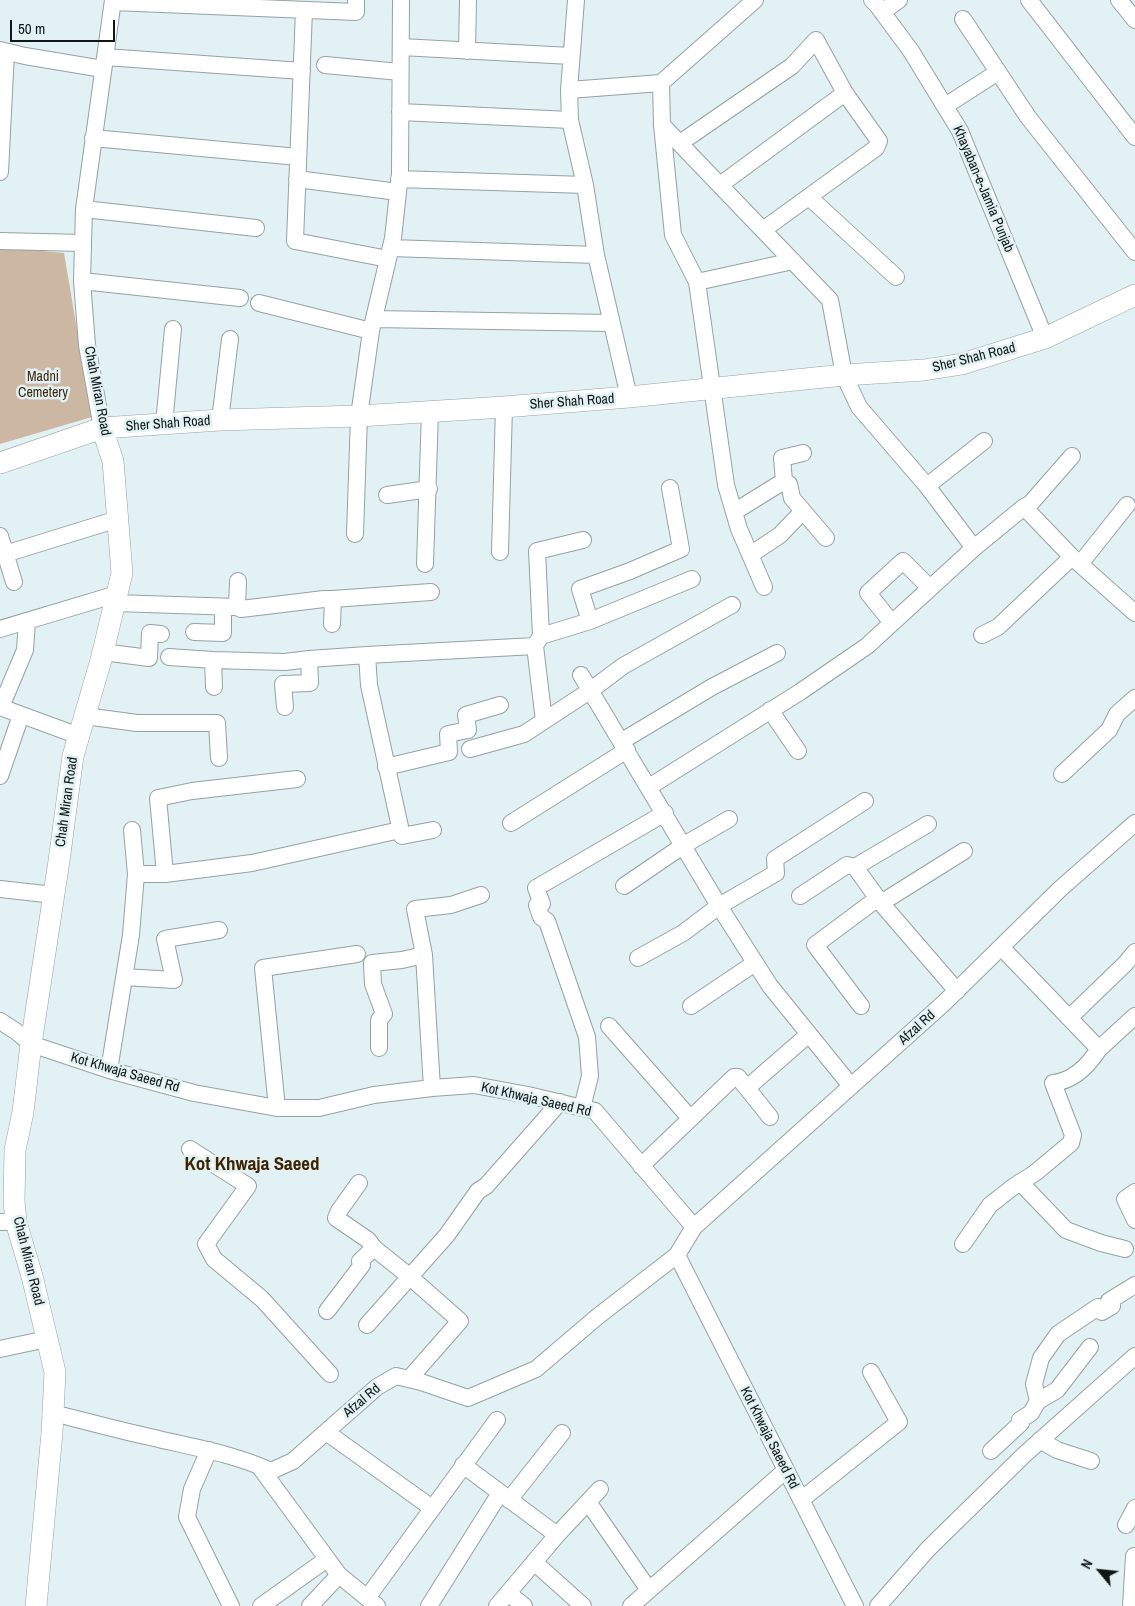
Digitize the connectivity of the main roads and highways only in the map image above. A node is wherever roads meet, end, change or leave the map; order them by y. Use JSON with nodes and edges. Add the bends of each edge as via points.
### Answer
{"nodes":[{"id":1,"x":1135,"y":295,"type":"edge"},
{"id":2,"x":102,"y":428,"type":"junction"},
{"id":3,"x":0,"y":462,"type":"edge"},
{"id":4,"x":8,"y":1222,"type":"edge"},
{"id":5,"x":36,"y":1606,"type":"edge"}],
"edges":[{"from":1,"to":2,"type":"main road","name":"Sher Shah Road","via":[[1045,338],[962,364],[924,370],[504,407]]},
{"from":2,"to":3,"type":"main road","name":"Sher Shah Road"},
{"from":2,"to":4,"type":"main road","name":"Chah Miran Road","via":[[113,461],[122,573],[73,756],[16,1150],[14,1201]]},
{"from":4,"to":5,"type":"main road","name":"Chah Miran Road","via":[[32,1276],[55,1372]]}]}
